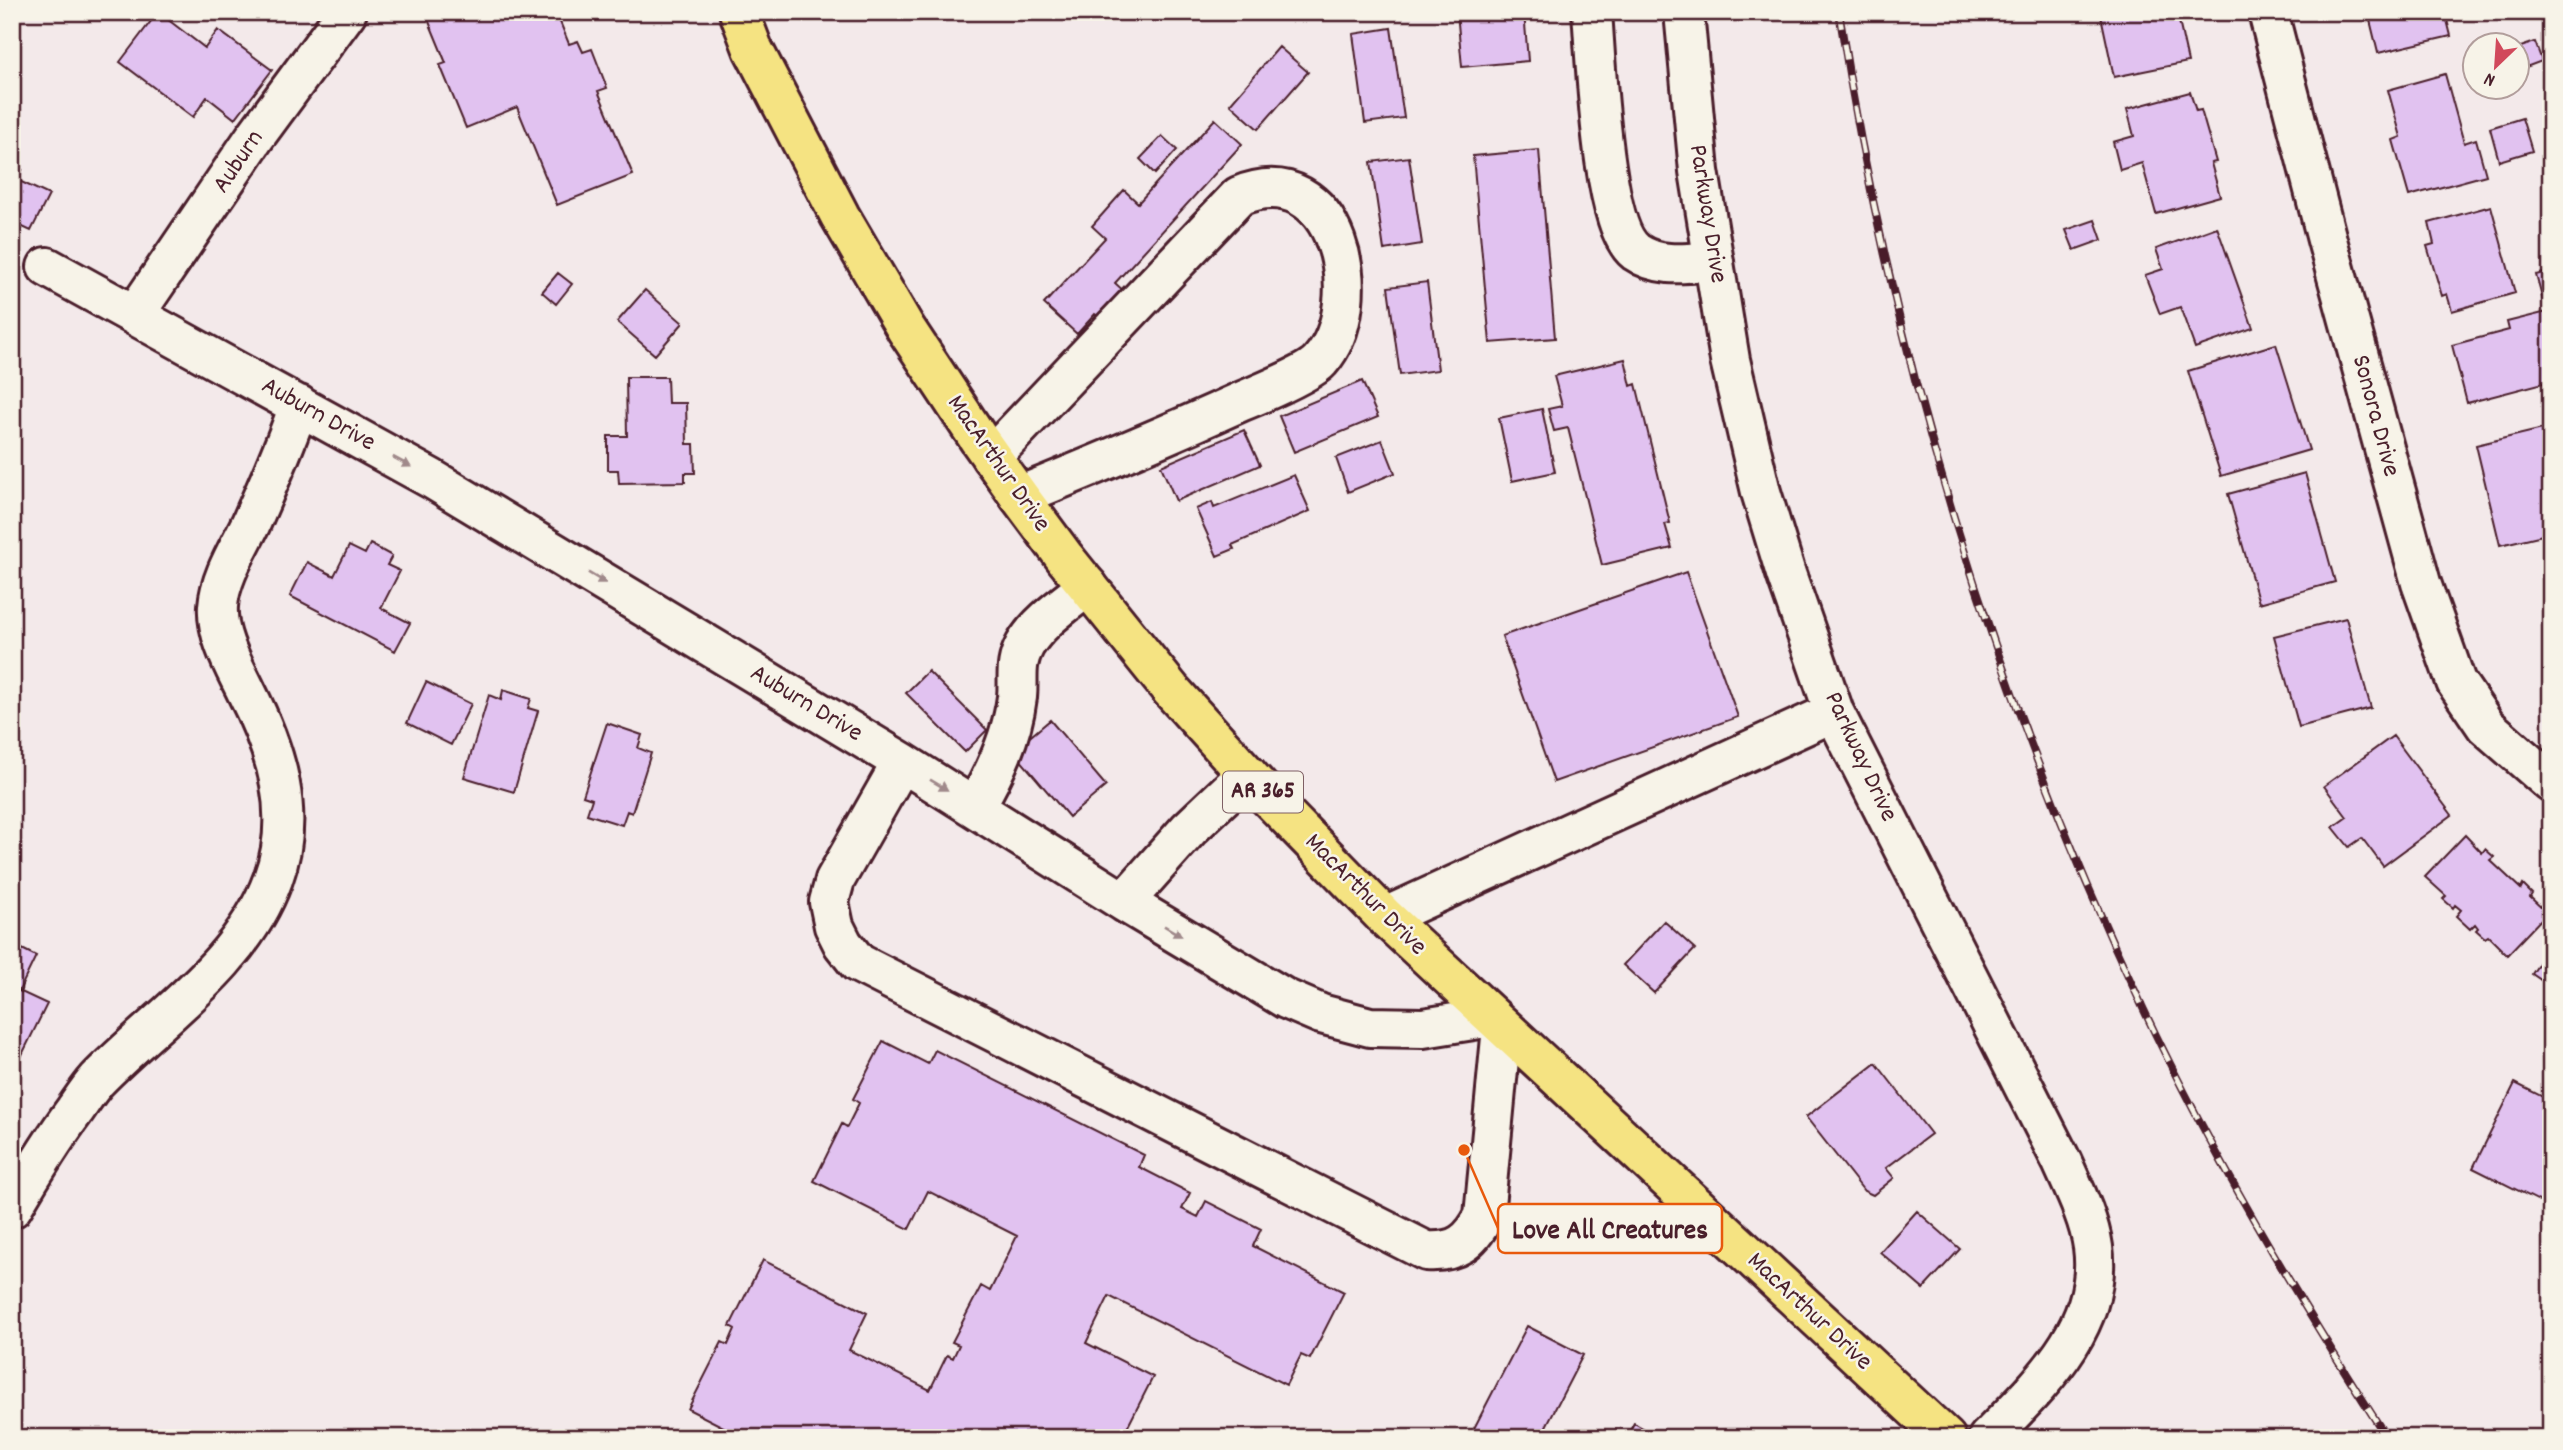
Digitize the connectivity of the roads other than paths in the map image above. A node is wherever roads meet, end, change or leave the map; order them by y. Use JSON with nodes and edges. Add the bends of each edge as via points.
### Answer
{"nodes":[{"id":1,"x":347,"y":12,"type":"edge"},
{"id":2,"x":1591,"y":12,"type":"edge"},
{"id":3,"x":1684,"y":12,"type":"edge"},
{"id":4,"x":2268,"y":12,"type":"edge"},
{"id":5,"x":741,"y":13,"type":"edge"},
{"id":6,"x":1714,"y":261,"type":"junction"},
{"id":7,"x":47,"y":267,"type":"dead end"},
{"id":8,"x":135,"y":314,"type":"junction"},
{"id":9,"x":299,"y":405,"type":"junction"},
{"id":10,"x":991,"y":457,"type":"junction"},
{"id":11,"x":1019,"y":496,"type":"junction"},
{"id":12,"x":1088,"y":586,"type":"junction"},
{"id":13,"x":1835,"y":712,"type":"junction"},
{"id":14,"x":902,"y":762,"type":"junction"},
{"id":15,"x":1247,"y":774,"type":"junction"},
{"id":16,"x":2551,"y":783,"type":"edge"},
{"id":17,"x":975,"y":807,"type":"junction"},
{"id":18,"x":1124,"y":902,"type":"junction"},
{"id":19,"x":1385,"y":917,"type":"junction"},
{"id":20,"x":1497,"y":1022,"type":"junction"},
{"id":21,"x":12,"y":1208,"type":"edge"},
{"id":22,"x":1946,"y":1438,"type":"edge"},
{"id":23,"x":1988,"y":1438,"type":"edge"}],
"edges":[{"from":1,"to":8,"type":"street","name":"Auburn"},
{"from":2,"to":6,"type":"street","via":[[1606,176],[1616,219],[1634,251],[1667,265]]},
{"from":3,"to":6,"type":"street","name":"Parkway Drive","via":[[1699,171]]},
{"from":4,"to":16,"type":"street","name":"Sonora Drive","via":[[2421,583],[2456,682],[2486,726]]},
{"from":5,"to":10,"type":"main road","name":"MacArthur Drive","number":"AR 365","via":[[753,49],[840,216],[906,329]]},
{"from":6,"to":13,"type":"street","name":"Parkway Drive","via":[[1730,360],[1761,492]]},
{"from":7,"to":8,"type":"street","name":"Auburn Drive"},
{"from":8,"to":9,"type":"street","name":"Auburn Drive"},
{"from":9,"to":14,"type":"street","name":"Auburn Drive","one_way":true,"via":[[432,479]]},
{"from":9,"to":21,"type":"street","via":[[230,566],[218,607],[224,639],[252,703],[285,806],[274,878],[235,947],[95,1082],[45,1150]]},
{"from":10,"to":11,"type":"main road","name":"MacArthur Drive","number":"AR 365"},
{"from":10,"to":11,"type":"street","via":[[1239,195],[1264,188],[1289,189],[1320,211],[1340,257],[1344,288],[1343,316],[1319,363],[1231,406]]},
{"from":11,"to":12,"type":"main road","name":"MacArthur Drive","number":"AR 365"},
{"from":12,"to":15,"type":"main road","name":"MacArthur Drive","number":"AR 365","via":[[1171,690]]},
{"from":12,"to":17,"type":"street","via":[[1049,618],[1026,645],[1016,670],[1017,696],[1008,738]]},
{"from":13,"to":19,"type":"street"},
{"from":13,"to":23,"type":"street","name":"Parkway Drive","via":[[2062,1162],[2093,1247],[2093,1284],[2068,1349]]},
{"from":14,"to":17,"type":"street","name":"Auburn Drive","one_way":true},
{"from":14,"to":20,"type":"street","via":[[835,880],[829,902],[839,935],[858,963],[1426,1251],[1445,1252],[1462,1244],[1476,1232],[1484,1216]]},
{"from":15,"to":18,"type":"street","via":[[1189,829]]},
{"from":15,"to":19,"type":"main road","name":"MacArthur Drive","number":"AR 365"},
{"from":17,"to":18,"type":"street","name":"Auburn Drive"},
{"from":18,"to":20,"type":"street","name":"Auburn Drive","one_way":true,"via":[[1286,999],[1321,1014],[1370,1027]]},
{"from":19,"to":20,"type":"main road","name":"MacArthur Drive","number":"AR 365"},
{"from":20,"to":22,"type":"main road","name":"MacArthur Drive","number":"AR 365"}]}
